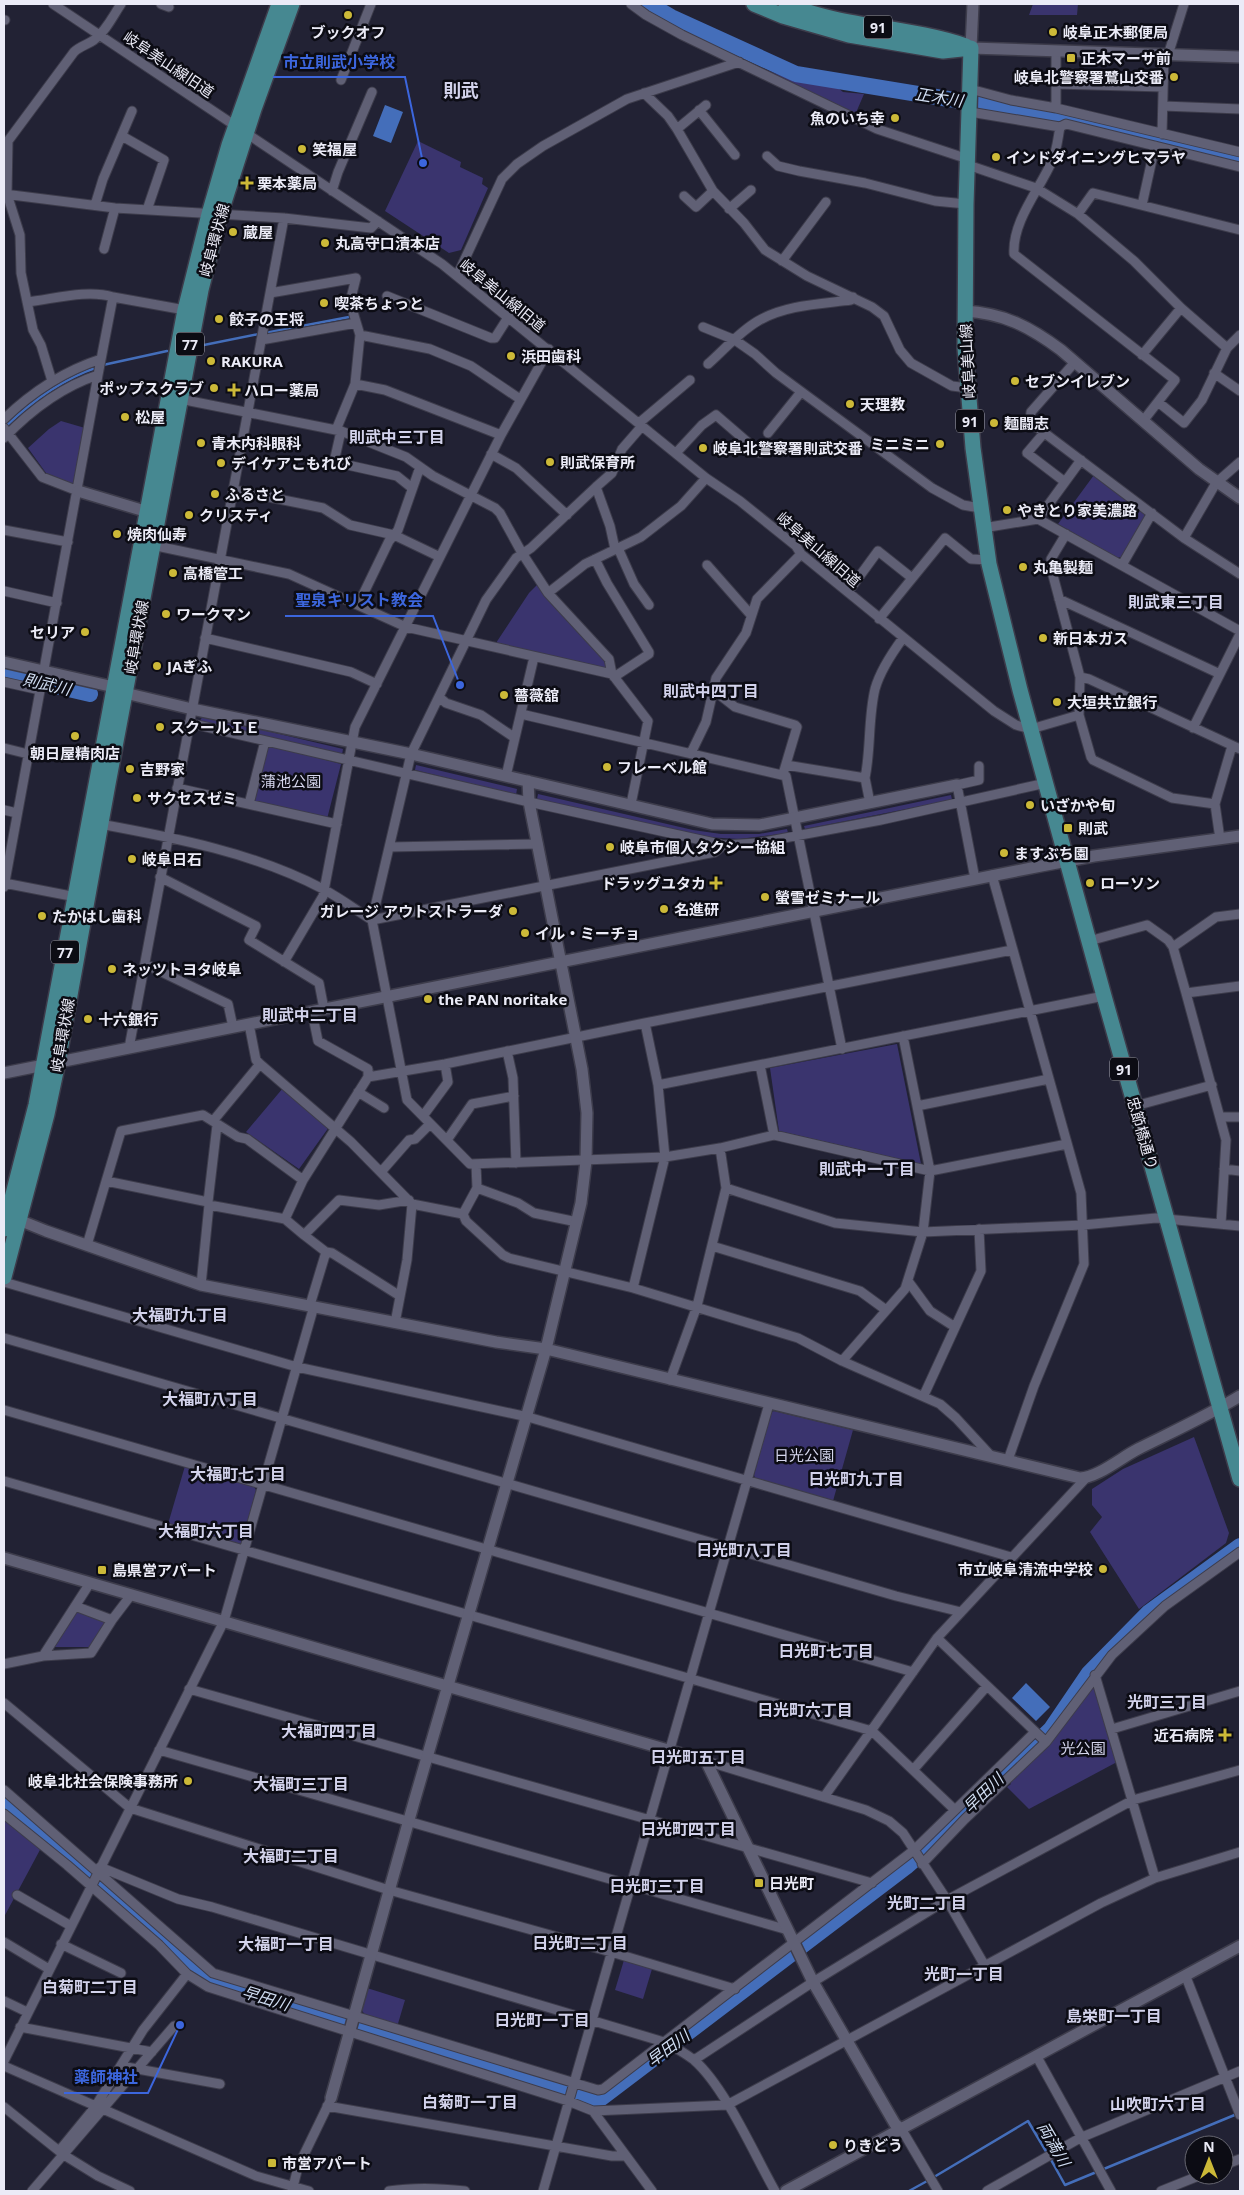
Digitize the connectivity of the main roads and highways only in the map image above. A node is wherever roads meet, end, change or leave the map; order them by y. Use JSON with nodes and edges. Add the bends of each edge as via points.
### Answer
{"nodes":[{"id":1,"x":279,"y":4,"type":"edge"},
{"id":2,"x":292,"y":4,"type":"edge"},
{"id":3,"x":754,"y":4,"type":"edge"},
{"id":4,"x":786,"y":4,"type":"edge"},
{"id":5,"x":971,"y":48,"type":"junction"},
{"id":6,"x":241,"y":129,"type":"junction"},
{"id":7,"x":214,"y":214,"type":"junction"},
{"id":8,"x":120,"y":690,"type":"junction"},
{"id":9,"x":1030,"y":728,"type":"joint"},
{"id":10,"x":51,"y":1064,"type":"junction"},
{"id":11,"x":9,"y":1219,"type":"edge"},
{"id":12,"x":4,"y":1277,"type":"edge"},
{"id":13,"x":1240,"y":1479,"type":"edge"}],
"edges":[{"from":1,"to":6,"type":"main road","name":"岐阜環状線","number":"77"},
{"from":2,"to":6,"type":"main road","name":"岐阜環状線","number":"77"},
{"from":3,"to":5,"type":"main road","number":"91","via":[[849,35],[943,51]]},
{"from":4,"to":5,"type":"main road","number":"91","via":[[852,23],[945,39]]},
{"from":5,"to":9,"type":"main road","name":"岐阜美山線","number":"91","via":[[964,311],[968,388],[988,560]]},
{"from":6,"to":7,"type":"main road","name":"岐阜環状線","number":"77"},
{"from":7,"to":8,"type":"main road","name":"岐阜環状線","number":"77","via":[[152,545]]},
{"from":7,"to":8,"type":"main road","name":"岐阜環状線","number":"77","via":[[185,310]]},
{"from":8,"to":10,"type":"main road","name":"岐阜環状線","number":"77","via":[[100,824]]},
{"from":8,"to":10,"type":"main road","name":"岐阜環状線","number":"77","via":[[76,897]]},
{"from":9,"to":13,"type":"main road","name":"忠節橋通り","number":"91"},
{"from":10,"to":11,"type":"main road","name":"岐阜環状線","number":"77","via":[[47,1114]]},
{"from":11,"to":12,"type":"main road","name":"岐阜環状線","number":"77"}]}
